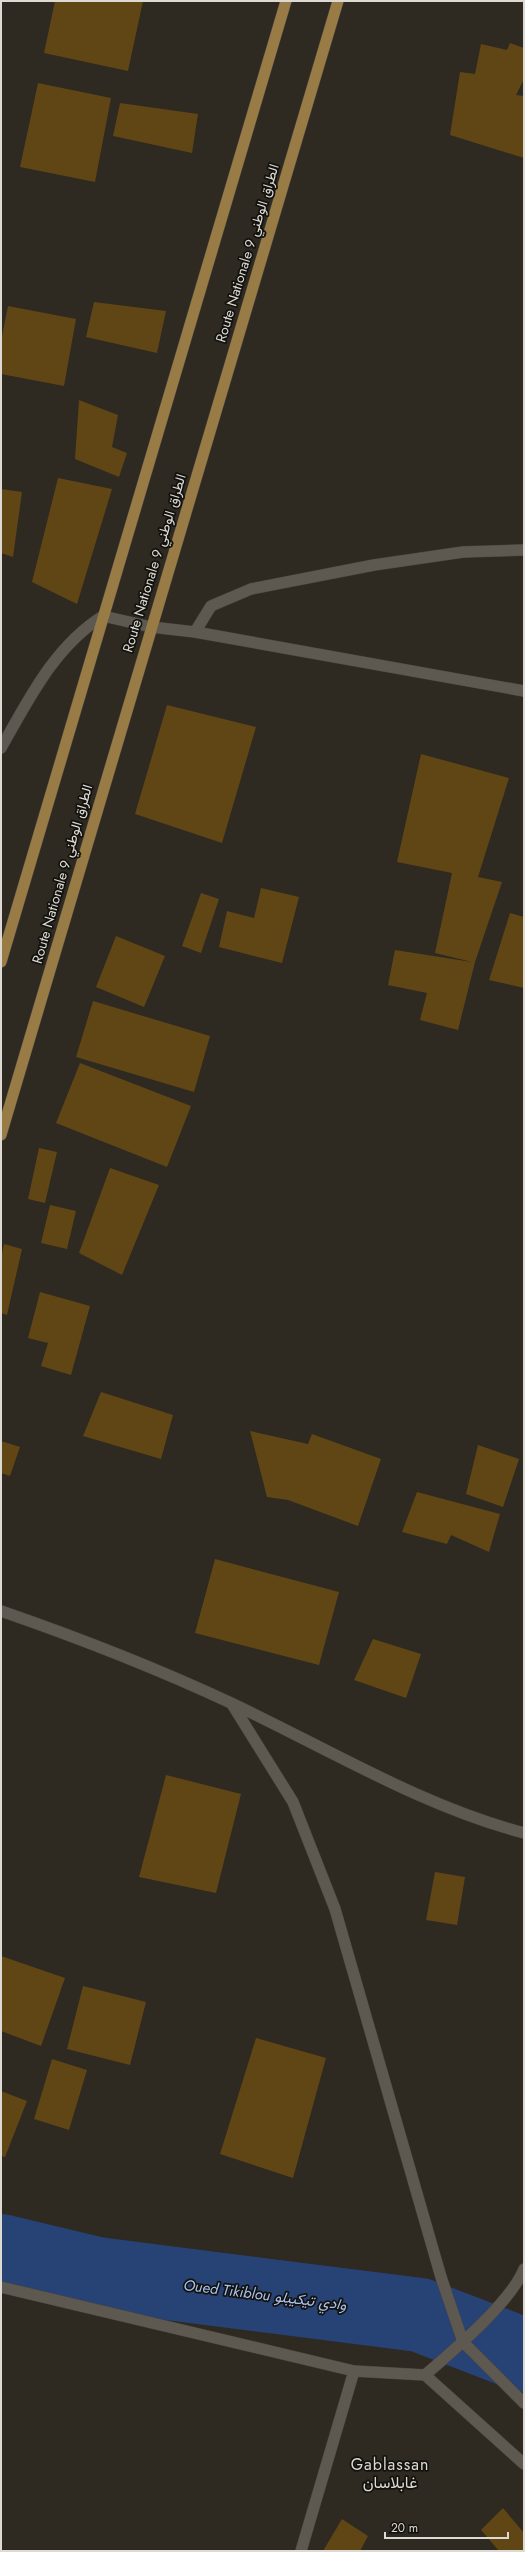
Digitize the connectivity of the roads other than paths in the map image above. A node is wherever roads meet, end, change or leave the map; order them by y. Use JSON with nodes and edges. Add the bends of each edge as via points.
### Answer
{"nodes":[{"id":1,"x":286,"y":1,"type":"edge"},
{"id":2,"x":338,"y":1,"type":"edge"},
{"id":3,"x":524,"y":550,"type":"edge"},
{"id":4,"x":103,"y":616,"type":"junction"},
{"id":5,"x":151,"y":627,"type":"junction"},
{"id":6,"x":195,"y":632,"type":"junction"},
{"id":7,"x":524,"y":691,"type":"edge"},
{"id":8,"x":1,"y":748,"type":"edge"},
{"id":9,"x":1,"y":962,"type":"edge"},
{"id":10,"x":1,"y":1135,"type":"edge"},
{"id":11,"x":1,"y":1612,"type":"edge"},
{"id":12,"x":232,"y":1704,"type":"junction"},
{"id":13,"x":524,"y":1832,"type":"edge"},
{"id":14,"x":524,"y":2269,"type":"edge"},
{"id":15,"x":1,"y":2287,"type":"edge"},
{"id":16,"x":463,"y":2342,"type":"junction"},
{"id":17,"x":354,"y":2371,"type":"junction"},
{"id":18,"x":425,"y":2375,"type":"junction"},
{"id":19,"x":524,"y":2403,"type":"edge"},
{"id":20,"x":524,"y":2464,"type":"edge"},
{"id":21,"x":301,"y":2551,"type":"edge"}],
"edges":[{"from":1,"to":4,"type":"main road"},
{"from":2,"to":5,"type":"main road","name":"Route Nationale الطراق الوطني 9"},
{"from":3,"to":6,"type":"street","via":[[463,552],[374,565],[251,589],[212,606]]},
{"from":4,"to":5,"type":"street"},
{"from":4,"to":8,"type":"street","via":[[85,627],[69,642],[52,664]]},
{"from":4,"to":9,"type":"main road"},
{"from":5,"to":6,"type":"street"},
{"from":5,"to":10,"type":"main road","name":"Route Nationale الطراق الوطني 9"},
{"from":6,"to":7,"type":"street"},
{"from":11,"to":12,"type":"street","via":[[146,1665]]},
{"from":12,"to":13,"type":"street","via":[[357,1766],[488,1823]]},
{"from":12,"to":16,"type":"street","via":[[293,1802],[335,1909],[441,2277]]},
{"from":14,"to":16,"type":"street","via":[[519,2282]]},
{"from":15,"to":17,"type":"street"},
{"from":16,"to":18,"type":"street"},
{"from":16,"to":19,"type":"street"},
{"from":17,"to":18,"type":"street"},
{"from":17,"to":21,"type":"street"},
{"from":18,"to":20,"type":"street"}]}
